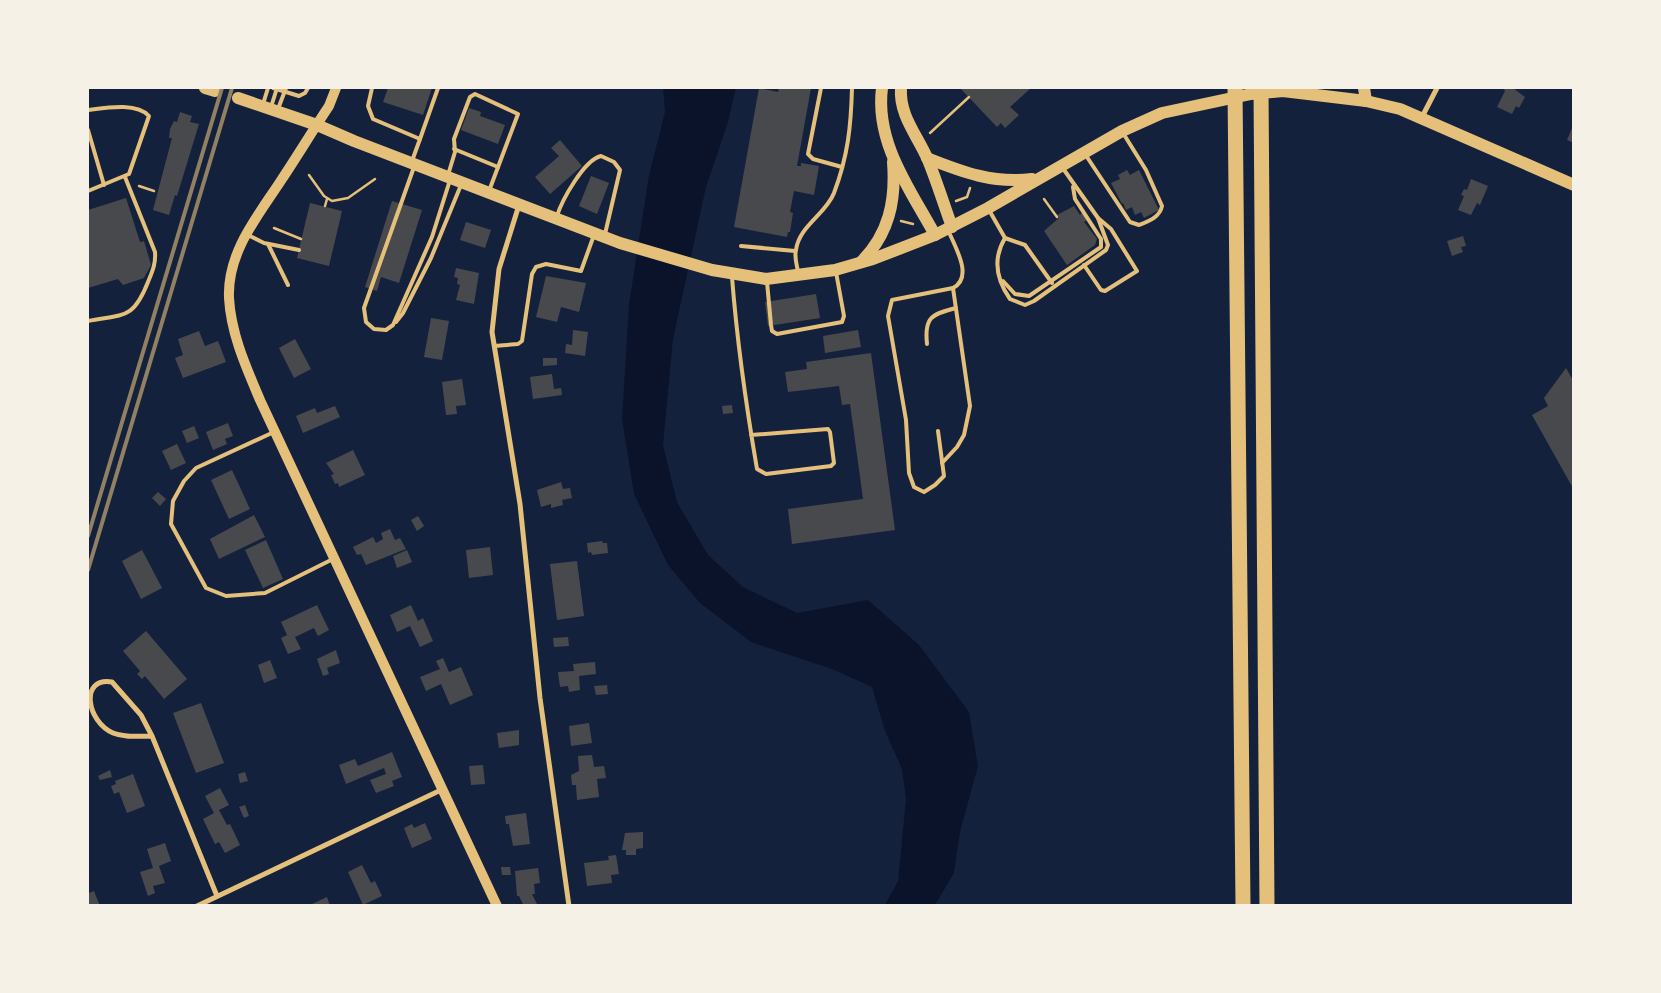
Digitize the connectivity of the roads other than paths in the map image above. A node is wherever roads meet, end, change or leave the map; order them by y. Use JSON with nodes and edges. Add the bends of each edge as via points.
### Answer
{"nodes":[{"id":1,"x":268,"y":88,"type":"edge"},
{"id":2,"x":276,"y":88,"type":"edge"},
{"id":3,"x":308,"y":88,"type":"edge"},
{"id":4,"x":336,"y":88,"type":"edge"},
{"id":5,"x":372,"y":88,"type":"edge"},
{"id":6,"x":438,"y":88,"type":"edge"},
{"id":7,"x":821,"y":88,"type":"edge"},
{"id":8,"x":852,"y":88,"type":"edge"},
{"id":9,"x":882,"y":88,"type":"edge"},
{"id":10,"x":902,"y":88,"type":"edge"},
{"id":11,"x":1235,"y":88,"type":"edge"},
{"id":12,"x":1261,"y":88,"type":"edge"},
{"id":13,"x":1364,"y":88,"type":"edge"},
{"id":14,"x":1437,"y":88,"type":"edge"},
{"id":15,"x":286,"y":89,"type":"edge"},
{"id":16,"x":1305,"y":90,"type":"edge"},
{"id":17,"x":238,"y":98,"type":"dead end"},
{"id":18,"x":1366,"y":101,"type":"junction"},
{"id":19,"x":270,"y":109,"type":"junction"},
{"id":20,"x":88,"y":110,"type":"edge"},
{"id":21,"x":1422,"y":117,"type":"junction"},
{"id":22,"x":317,"y":125,"type":"junction"},
{"id":23,"x":88,"y":130,"type":"edge"},
{"id":24,"x":1122,"y":131,"type":"junction"},
{"id":25,"x":420,"y":139,"type":"junction"},
{"id":26,"x":89,"y":143,"type":"edge"},
{"id":27,"x":454,"y":149,"type":"junction"},
{"id":28,"x":1084,"y":152,"type":"junction"},
{"id":29,"x":893,"y":157,"type":"junction"},
{"id":30,"x":927,"y":158,"type":"junction"},
{"id":31,"x":413,"y":163,"type":"junction"},
{"id":32,"x":842,"y":166,"type":"junction"},
{"id":33,"x":1061,"y":166,"type":"junction"},
{"id":34,"x":498,"y":167,"type":"junction"},
{"id":35,"x":125,"y":177,"type":"junction"},
{"id":36,"x":1040,"y":178,"type":"junction"},
{"id":37,"x":454,"y":179,"type":"junction"},
{"id":38,"x":104,"y":185,"type":"junction"},
{"id":39,"x":1073,"y":185,"type":"junction"},
{"id":40,"x":1574,"y":186,"type":"edge"},
{"id":41,"x":88,"y":190,"type":"edge"},
{"id":42,"x":488,"y":192,"type":"junction"},
{"id":43,"x":519,"y":204,"type":"junction"},
{"id":44,"x":988,"y":208,"type":"junction"},
{"id":45,"x":556,"y":218,"type":"junction"},
{"id":46,"x":1098,"y":218,"type":"junction"},
{"id":47,"x":950,"y":228,"type":"junction"},
{"id":48,"x":246,"y":234,"type":"junction"},
{"id":49,"x":600,"y":234,"type":"junction"},
{"id":50,"x":935,"y":235,"type":"junction"},
{"id":51,"x":1005,"y":238,"type":"junction"},
{"id":52,"x":268,"y":244,"type":"junction"},
{"id":53,"x":741,"y":246,"type":"dead end"},
{"id":54,"x":299,"y":250,"type":"dead end"},
{"id":55,"x":795,"y":251,"type":"junction"},
{"id":56,"x":861,"y":262,"type":"junction"},
{"id":57,"x":1084,"y":266,"type":"junction"},
{"id":58,"x":835,"y":270,"type":"junction"},
{"id":59,"x":998,"y":272,"type":"junction"},
{"id":60,"x":732,"y":275,"type":"junction"},
{"id":61,"x":798,"y":275,"type":"junction"},
{"id":62,"x":766,"y":279,"type":"junction"},
{"id":63,"x":1051,"y":282,"type":"junction"},
{"id":64,"x":288,"y":285,"type":"dead end"},
{"id":65,"x":1054,"y":286,"type":"junction"},
{"id":66,"x":953,"y":288,"type":"junction"},
{"id":67,"x":956,"y":308,"type":"junction"},
{"id":68,"x":88,"y":321,"type":"edge"},
{"id":69,"x":393,"y":325,"type":"junction"},
{"id":70,"x":927,"y":344,"type":"dead end"},
{"id":71,"x":494,"y":346,"type":"junction"},
{"id":72,"x":938,"y":430,"type":"dead end"},
{"id":73,"x":274,"y":432,"type":"junction"},
{"id":74,"x":751,"y":435,"type":"junction"},
{"id":75,"x":942,"y":463,"type":"junction"},
{"id":76,"x":333,"y":559,"type":"junction"},
{"id":77,"x":152,"y":736,"type":"junction"},
{"id":78,"x":441,"y":790,"type":"junction"},
{"id":79,"x":217,"y":896,"type":"junction"},
{"id":80,"x":196,"y":906,"type":"edge"},
{"id":81,"x":497,"y":906,"type":"edge"},
{"id":82,"x":569,"y":906,"type":"edge"},
{"id":83,"x":1243,"y":906,"type":"edge"},
{"id":84,"x":1267,"y":906,"type":"edge"}],
"edges":[{"from":1,"to":19,"type":"lane"},
{"from":2,"to":15,"type":"lane"},
{"from":2,"to":19,"type":"lane"},
{"from":3,"to":15,"type":"lane","via":[[301,96]]},
{"from":4,"to":22,"type":"main road"},
{"from":5,"to":25,"type":"lane","via":[[368,106],[373,119]]},
{"from":6,"to":25,"type":"lane"},
{"from":7,"to":32,"type":"lane","via":[[808,154],[813,159]]},
{"from":8,"to":32,"type":"lane","via":[[850,140]]},
{"from":9,"to":29,"type":"main road","via":[[882,111],[888,147]]},
{"from":10,"to":30,"type":"main road","via":[[907,121]]},
{"from":11,"to":83,"type":"highway"},
{"from":12,"to":84,"type":"highway"},
{"from":13,"to":18,"type":"main road"},
{"from":14,"to":21,"type":"street"},
{"from":15,"to":19,"type":"lane"},
{"from":16,"to":18,"type":"main road"},
{"from":16,"to":24,"type":"main road","via":[[1252,94],[1194,105],[1162,113]]},
{"from":17,"to":19,"type":"main road"},
{"from":18,"to":21,"type":"main road"},
{"from":19,"to":22,"type":"main road"},
{"from":20,"to":35,"type":"lane","via":[[136,109],[149,116],[132,171]]},
{"from":21,"to":40,"type":"main road"},
{"from":22,"to":31,"type":"main road"},
{"from":22,"to":48,"type":"main road"},
{"from":23,"to":26,"type":"lane"},
{"from":24,"to":28,"type":"main road"},
{"from":24,"to":28,"type":"lane","via":[[1146,170],[1162,206],[1158,215],[1150,220],[1139,225],[1130,222]]},
{"from":25,"to":31,"type":"lane"},
{"from":26,"to":38,"type":"lane"},
{"from":27,"to":34,"type":"lane"},
{"from":27,"to":34,"type":"lane","via":[[454,139],[473,94],[515,111],[518,117]]},
{"from":27,"to":37,"type":"lane"},
{"from":28,"to":33,"type":"main road"},
{"from":29,"to":50,"type":"main road"},
{"from":29,"to":56,"type":"main road","via":[[894,177],[888,223]]},
{"from":30,"to":36,"type":"main road","via":[[978,177],[1000,181]]},
{"from":30,"to":47,"type":"main road"},
{"from":31,"to":37,"type":"main road"},
{"from":31,"to":69,"type":"lane","via":[[363,313],[374,330],[386,330]]},
{"from":32,"to":55,"type":"lane","via":[[833,194],[801,236]]},
{"from":33,"to":36,"type":"main road"},
{"from":33,"to":39,"type":"lane"},
{"from":34,"to":42,"type":"lane"},
{"from":35,"to":38,"type":"lane"},
{"from":35,"to":68,"type":"lane","via":[[156,262],[136,307],[124,314]]},
{"from":36,"to":44,"type":"main road"},
{"from":37,"to":42,"type":"main road"},
{"from":37,"to":69,"type":"lane"},
{"from":37,"to":69,"type":"lane","via":[[432,258],[403,313]]},
{"from":38,"to":41,"type":"lane"},
{"from":39,"to":46,"type":"lane"},
{"from":39,"to":63,"type":"lane","via":[[1075,198],[1100,235],[1102,244]]},
{"from":42,"to":43,"type":"main road"},
{"from":43,"to":45,"type":"main road"},
{"from":43,"to":71,"type":"street","via":[[497,283],[492,318]]},
{"from":44,"to":47,"type":"main road"},
{"from":44,"to":51,"type":"lane"},
{"from":45,"to":49,"type":"main road"},
{"from":45,"to":49,"type":"lane","via":[[569,190],[593,160],[602,156],[614,162],[620,170]]},
{"from":46,"to":57,"type":"lane","via":[[1108,248]]},
{"from":46,"to":57,"type":"lane","via":[[1112,229],[1137,271],[1107,291],[1101,290]]},
{"from":47,"to":50,"type":"main road"},
{"from":47,"to":66,"type":"lane","via":[[964,277],[960,285]]},
{"from":48,"to":52,"type":"lane"},
{"from":48,"to":73,"type":"main road","via":[[237,252],[230,281],[231,314],[246,368]]},
{"from":49,"to":60,"type":"main road","via":[[620,243]]},
{"from":49,"to":71,"type":"lane","via":[[581,271],[546,264],[536,267],[532,274],[522,341]]},
{"from":50,"to":56,"type":"main road"},
{"from":51,"to":59,"type":"lane","via":[[997,257]]},
{"from":51,"to":63,"type":"lane","via":[[1025,244]]},
{"from":52,"to":54,"type":"lane"},
{"from":52,"to":64,"type":"lane"},
{"from":53,"to":55,"type":"lane"},
{"from":55,"to":61,"type":"lane"},
{"from":56,"to":58,"type":"main road"},
{"from":57,"to":65,"type":"lane"},
{"from":58,"to":61,"type":"main road"},
{"from":58,"to":62,"type":"lane","via":[[844,316],[842,322],[777,334],[772,331]]},
{"from":59,"to":63,"type":"lane","via":[[1010,290],[1020,297],[1029,296]]},
{"from":59,"to":65,"type":"lane","via":[[1007,294],[1020,304],[1034,301]]},
{"from":60,"to":62,"type":"main road"},
{"from":60,"to":74,"type":"lane"},
{"from":61,"to":62,"type":"main road"},
{"from":63,"to":65,"type":"lane"},
{"from":66,"to":67,"type":"lane"},
{"from":66,"to":75,"type":"lane","via":[[892,300],[888,316],[906,420],[909,473],[914,487],[924,492],[935,486],[944,476]]},
{"from":67,"to":70,"type":"lane","via":[[936,314],[928,321],[925,330]]},
{"from":67,"to":75,"type":"lane","via":[[970,406],[964,435],[957,448]]},
{"from":71,"to":82,"type":"street","via":[[520,504],[540,698]]},
{"from":72,"to":75,"type":"lane"},
{"from":73,"to":76,"type":"main road"},
{"from":73,"to":76,"type":"lane","via":[[196,468],[184,480],[173,501],[171,524],[206,588],[226,596],[265,593]]},
{"from":74,"to":74,"type":"lane","via":[[757,469],[763,473],[831,466],[834,463],[828,429]]},
{"from":76,"to":78,"type":"main road"},
{"from":77,"to":77,"type":"street","via":[[112,682],[105,681],[97,686],[89,704],[102,726],[126,736]]},
{"from":77,"to":79,"type":"street"},
{"from":78,"to":79,"type":"street"},
{"from":78,"to":81,"type":"main road"},
{"from":79,"to":80,"type":"street"}]}
